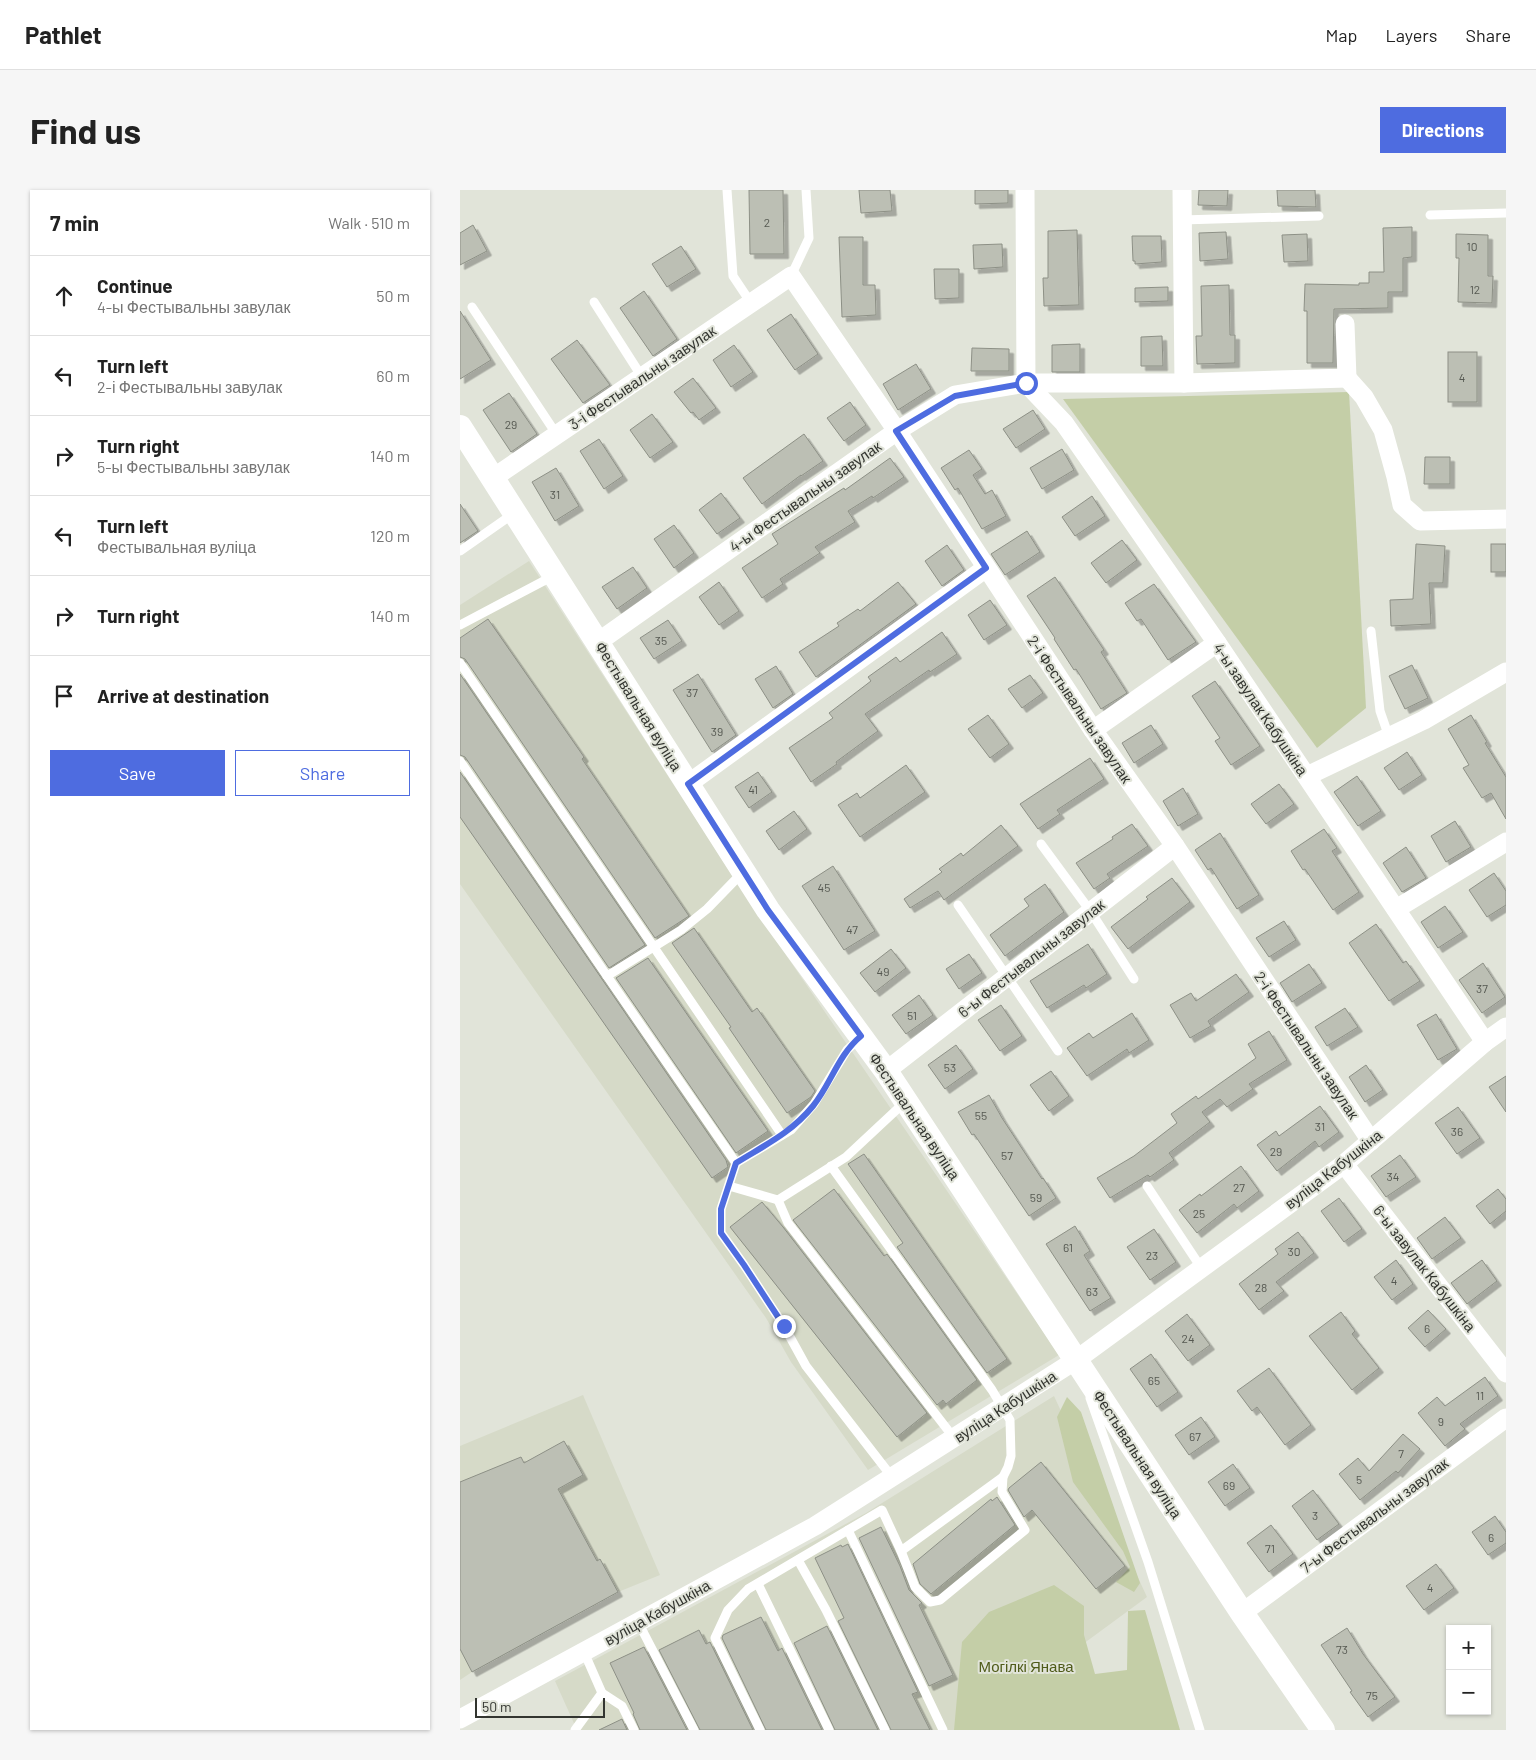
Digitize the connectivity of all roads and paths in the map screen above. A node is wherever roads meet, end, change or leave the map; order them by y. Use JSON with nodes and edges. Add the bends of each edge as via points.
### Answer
{"nodes":[{"id":1,"x":727,"y":190,"type":"edge"},
{"id":2,"x":806,"y":190,"type":"edge"},
{"id":3,"x":1025,"y":190,"type":"edge"},
{"id":4,"x":1182,"y":190,"type":"edge"},
{"id":5,"x":1506,"y":213,"type":"edge"},
{"id":6,"x":1430,"y":215,"type":"dead end"},
{"id":7,"x":1319,"y":216,"type":"dead end"},
{"id":8,"x":1182,"y":220,"type":"junction"},
{"id":9,"x":791,"y":276,"type":"junction"},
{"id":10,"x":594,"y":302,"type":"dead end"},
{"id":11,"x":751,"y":304,"type":"junction"},
{"id":12,"x":472,"y":307,"type":"dead end"},
{"id":13,"x":1345,"y":324,"type":"dead end"},
{"id":14,"x":642,"y":377,"type":"junction"},
{"id":15,"x":1347,"y":378,"type":"junction"},
{"id":16,"x":1026,"y":383,"type":"junction"},
{"id":17,"x":1184,"y":383,"type":"junction"},
{"id":18,"x":460,"y":427,"type":"edge"},
{"id":19,"x":896,"y":431,"type":"junction"},
{"id":20,"x":557,"y":435,"type":"junction"},
{"id":21,"x":493,"y":478,"type":"junction"},
{"id":22,"x":515,"y":513,"type":"junction"},
{"id":23,"x":1506,"y":519,"type":"edge"},
{"id":24,"x":460,"y":551,"type":"edge"},
{"id":25,"x":986,"y":568,"type":"junction"},
{"id":26,"x":555,"y":575,"type":"junction"},
{"id":27,"x":460,"y":625,"type":"edge"},
{"id":28,"x":1371,"y":631,"type":"dead end"},
{"id":29,"x":598,"y":642,"type":"junction"},
{"id":30,"x":1217,"y":643,"type":"junction"},
{"id":31,"x":460,"y":663,"type":"edge"},
{"id":32,"x":1506,"y":672,"type":"edge"},
{"id":33,"x":1093,"y":730,"type":"junction"},
{"id":34,"x":1389,"y":736,"type":"junction"},
{"id":35,"x":460,"y":761,"type":"edge"},
{"id":36,"x":1306,"y":776,"type":"junction"},
{"id":37,"x":688,"y":784,"type":"junction"},
{"id":38,"x":1506,"y":842,"type":"edge"},
{"id":39,"x":1041,"y":844,"type":"dead end"},
{"id":40,"x":1175,"y":846,"type":"junction"},
{"id":41,"x":744,"y":872,"type":"junction"},
{"id":42,"x":958,"y":905,"type":"dead end"},
{"id":43,"x":1396,"y":909,"type":"junction"},
{"id":44,"x":1090,"y":912,"type":"junction"},
{"id":45,"x":653,"y":947,"type":"junction"},
{"id":46,"x":607,"y":976,"type":"junction"},
{"id":47,"x":1008,"y":976,"type":"junction"},
{"id":48,"x":1134,"y":979,"type":"dead end"},
{"id":49,"x":1506,"y":1027,"type":"edge"},
{"id":50,"x":861,"y":1036,"type":"junction"},
{"id":51,"x":1485,"y":1042,"type":"junction"},
{"id":52,"x":1058,"y":1052,"type":"dead end"},
{"id":53,"x":886,"y":1071,"type":"junction"},
{"id":54,"x":906,"y":1101,"type":"junction"},
{"id":55,"x":782,"y":1135,"type":"junction"},
{"id":56,"x":1371,"y":1141,"type":"junction"},
{"id":57,"x":736,"y":1163,"type":"junction"},
{"id":58,"x":1344,"y":1164,"type":"junction"},
{"id":59,"x":831,"y":1166,"type":"junction"},
{"id":60,"x":728,"y":1186,"type":"junction"},
{"id":61,"x":1148,"y":1186,"type":"dead end"},
{"id":62,"x":778,"y":1200,"type":"junction"},
{"id":63,"x":1202,"y":1269,"type":"junction"},
{"id":64,"x":1076,"y":1360,"type":"junction"},
{"id":65,"x":1506,"y":1373,"type":"edge"},
{"id":66,"x":1002,"y":1407,"type":"junction"},
{"id":67,"x":1506,"y":1418,"type":"edge"},
{"id":68,"x":954,"y":1438,"type":"junction"},
{"id":69,"x":1003,"y":1477,"type":"junction"},
{"id":70,"x":892,"y":1478,"type":"junction"},
{"id":71,"x":848,"y":1530,"type":"junction"},
{"id":72,"x":901,"y":1551,"type":"junction"},
{"id":73,"x":798,"y":1560,"type":"junction"},
{"id":74,"x":758,"y":1584,"type":"junction"},
{"id":75,"x":1242,"y":1613,"type":"junction"},
{"id":76,"x":638,"y":1622,"type":"junction"},
{"id":77,"x":584,"y":1652,"type":"junction"},
{"id":78,"x":602,"y":1692,"type":"junction"},
{"id":79,"x":460,"y":1719,"type":"edge"},
{"id":80,"x":576,"y":1730,"type":"edge"},
{"id":81,"x":634,"y":1730,"type":"edge"},
{"id":82,"x":694,"y":1730,"type":"edge"},
{"id":83,"x":760,"y":1730,"type":"edge"},
{"id":84,"x":829,"y":1730,"type":"edge"},
{"id":85,"x":885,"y":1730,"type":"edge"},
{"id":86,"x":943,"y":1730,"type":"edge"},
{"id":87,"x":1200,"y":1730,"type":"edge"},
{"id":88,"x":1323,"y":1730,"type":"edge"}],
"edges":[{"from":1,"to":11,"type":"lane","via":[[733,276]]},
{"from":2,"to":9,"type":"lane","via":[[809,238]]},
{"from":3,"to":16,"type":"street"},
{"from":4,"to":8,"type":"street"},
{"from":5,"to":6,"type":"lane"},
{"from":7,"to":8,"type":"lane"},
{"from":8,"to":17,"type":"street"},
{"from":9,"to":11,"type":"street","name":"3-і Фестывальны завулак"},
{"from":9,"to":19,"type":"street","name":"2-і Фестывальны завулак"},
{"from":10,"to":14,"type":"lane"},
{"from":11,"to":14,"type":"street","name":"3-і Фестывальны завулак"},
{"from":12,"to":20,"type":"lane"},
{"from":13,"to":15,"type":"street"},
{"from":14,"to":20,"type":"street","name":"3-і Фестывальны завулак"},
{"from":15,"to":17,"type":"street","name":"4-ы Фестывальны завулак"},
{"from":15,"to":23,"type":"street","via":[[1364,396],[1383,430],[1402,505],[1420,521]]},
{"from":16,"to":17,"type":"street","name":"4-ы Фестывальны завулак"},
{"from":16,"to":19,"type":"street","name":"4-ы Фестывальны завулак","via":[[955,396]]},
{"from":16,"to":30,"type":"street","name":"4-ы завулак Кабушкіна","via":[[1064,423]]},
{"from":18,"to":21,"type":"street","name":"Фестывальная вуліца"},
{"from":19,"to":25,"type":"street","name":"2-і Фестывальны завулак"},
{"from":19,"to":29,"type":"street","name":"4-ы Фестывальны завулак"},
{"from":20,"to":21,"type":"street","name":"3-і Фестывальны завулак"},
{"from":21,"to":22,"type":"street","name":"Фестывальная вуліца"},
{"from":22,"to":24,"type":"lane"},
{"from":22,"to":26,"type":"street","name":"Фестывальная вуліца"},
{"from":25,"to":33,"type":"street","name":"2-і Фестывальны завулак"},
{"from":25,"to":37,"type":"street"},
{"from":26,"to":27,"type":"lane"},
{"from":26,"to":29,"type":"street","name":"Фестывальная вуліца"},
{"from":28,"to":34,"type":"lane","via":[[1380,711]]},
{"from":29,"to":37,"type":"street","name":"Фестывальная вуліца"},
{"from":30,"to":33,"type":"street"},
{"from":30,"to":36,"type":"street","name":"4-ы завулак Кабушкіна"},
{"from":31,"to":45,"type":"lane"},
{"from":32,"to":34,"type":"street","via":[[1424,720]]},
{"from":33,"to":40,"type":"street","name":"2-і Фестывальны завулак"},
{"from":34,"to":36,"type":"street"},
{"from":35,"to":46,"type":"lane"},
{"from":36,"to":43,"type":"street","name":"4-ы завулак Кабушкіна"},
{"from":37,"to":41,"type":"street","name":"Фестывальная вуліца"},
{"from":38,"to":43,"type":"street"},
{"from":39,"to":44,"type":"lane"},
{"from":40,"to":44,"type":"street","name":"6-ы Фестывальны завулак"},
{"from":40,"to":56,"type":"street","name":"2-і Фестывальны завулак"},
{"from":41,"to":45,"type":"lane","via":[[707,909]]},
{"from":41,"to":50,"type":"street","name":"Фестывальная вуліца","via":[[768,910]]},
{"from":42,"to":47,"type":"lane"},
{"from":43,"to":51,"type":"street","name":"4-ы завулак Кабушкіна"},
{"from":44,"to":47,"type":"street","name":"6-ы Фестывальны завулак"},
{"from":44,"to":48,"type":"lane"},
{"from":45,"to":46,"type":"lane"},
{"from":45,"to":55,"type":"lane"},
{"from":46,"to":57,"type":"lane"},
{"from":47,"to":52,"type":"lane"},
{"from":47,"to":53,"type":"street","name":"6-ы Фестывальны завулак"},
{"from":49,"to":51,"type":"street","name":"вуліца Кабушкіна"},
{"from":50,"to":53,"type":"street","name":"Фестывальная вуліца"},
{"from":50,"to":55,"type":"lane","via":[[847,1050],[814,1104],[791,1130]]},
{"from":51,"to":56,"type":"street","name":"вуліца Кабушкіна"},
{"from":53,"to":54,"type":"street","name":"Фестывальная вуліца"},
{"from":54,"to":59,"type":"lane"},
{"from":54,"to":64,"type":"street","name":"Фестывальная вуліца"},
{"from":55,"to":57,"type":"lane"},
{"from":56,"to":58,"type":"street","name":"вуліца Кабушкіна"},
{"from":57,"to":60,"type":"lane"},
{"from":58,"to":63,"type":"street","name":"вуліца Кабушкіна"},
{"from":58,"to":65,"type":"street","name":"6-ы завулак Кабушкіна"},
{"from":59,"to":62,"type":"lane"},
{"from":59,"to":66,"type":"lane"},
{"from":60,"to":62,"type":"lane"},
{"from":60,"to":70,"type":"lane","via":[[721,1209],[721,1233],[784,1326],[806,1366]]},
{"from":61,"to":63,"type":"lane"},
{"from":62,"to":68,"type":"lane","via":[[788,1223]]},
{"from":63,"to":64,"type":"street","name":"вуліца Кабушкіна"},
{"from":64,"to":66,"type":"street","name":"вуліца Кабушкіна"},
{"from":64,"to":75,"type":"street","name":"Фестывальная вуліца"},
{"from":64,"to":87,"type":"lane","via":[[1148,1562]]},
{"from":66,"to":68,"type":"street","name":"вуліца Кабушкіна"},
{"from":66,"to":69,"type":"lane","via":[[1010,1420],[1010,1456]]},
{"from":67,"to":75,"type":"street","name":"7-ы Фестывальны завулак"},
{"from":68,"to":70,"type":"street","name":"вуліца Кабушкіна"},
{"from":69,"to":72,"type":"lane"},
{"from":69,"to":72,"type":"lane","via":[[1002,1492],[1025,1530],[940,1600],[930,1602],[915,1587]]},
{"from":70,"to":76,"type":"street","name":"вуліца Кабушкіна","via":[[815,1526]]},
{"from":71,"to":72,"type":"lane","via":[[882,1510]]},
{"from":71,"to":73,"type":"lane"},
{"from":71,"to":86,"type":"lane"},
{"from":73,"to":74,"type":"lane"},
{"from":73,"to":85,"type":"lane"},
{"from":74,"to":83,"type":"lane","via":[[748,1589],[728,1610],[715,1638]]},
{"from":74,"to":84,"type":"lane"},
{"from":75,"to":88,"type":"street","name":"Фестывальная вуліца"},
{"from":76,"to":77,"type":"street","name":"вуліца Кабушкіна"},
{"from":76,"to":82,"type":"lane"},
{"from":77,"to":78,"type":"lane"},
{"from":77,"to":79,"type":"street","name":"вуліца Кабушкіна"},
{"from":78,"to":80,"type":"lane"},
{"from":78,"to":81,"type":"lane","via":[[622,1706]]}]}
